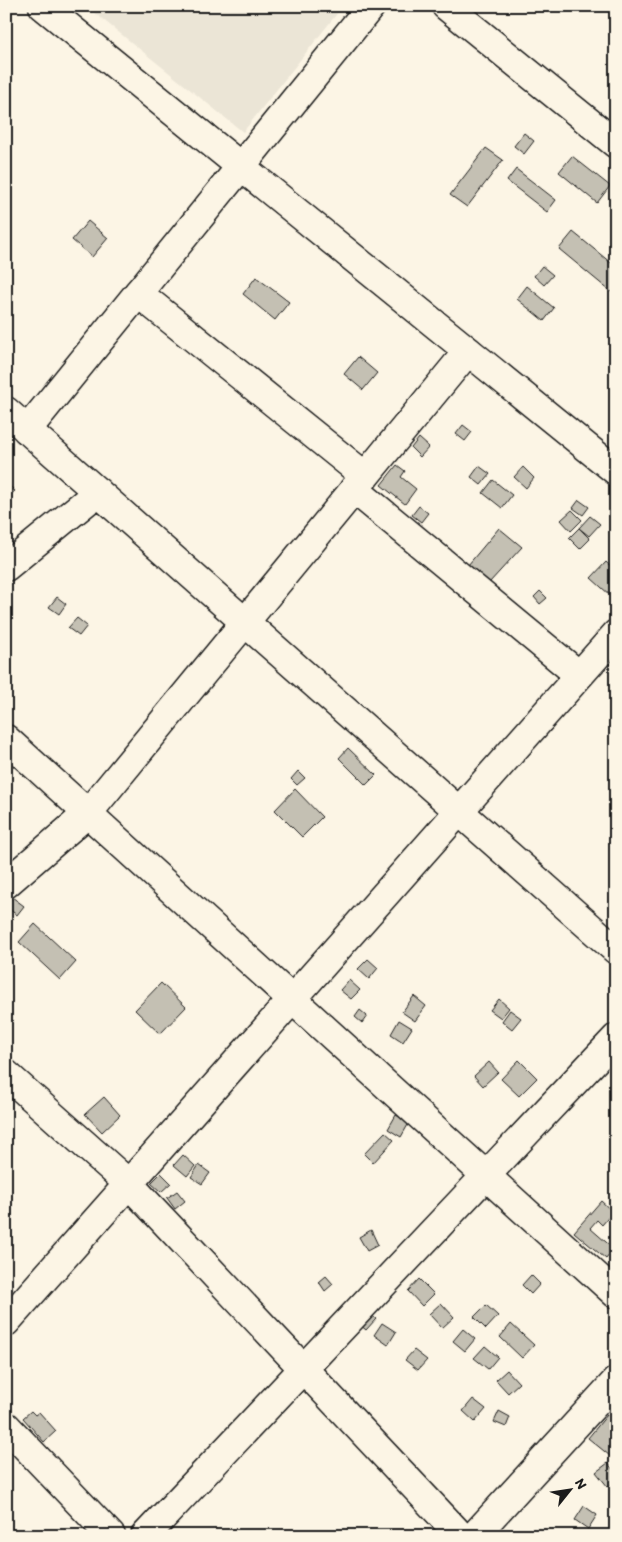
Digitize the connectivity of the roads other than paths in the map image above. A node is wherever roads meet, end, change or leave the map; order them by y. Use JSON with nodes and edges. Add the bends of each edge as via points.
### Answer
{"nodes":[{"id":1,"x":44,"y":6,"type":"edge"},
{"id":2,"x":371,"y":6,"type":"edge"},
{"id":3,"x":446,"y":6,"type":"edge"},
{"id":4,"x":616,"y":144,"type":"edge"},
{"id":5,"x":241,"y":166,"type":"junction"},
{"id":6,"x":138,"y":293,"type":"junction"},
{"id":7,"x":468,"y":351,"type":"junction"},
{"id":8,"x":6,"y":411,"type":"edge"},
{"id":9,"x":27,"y":430,"type":"junction"},
{"id":10,"x":616,"y":471,"type":"edge"},
{"id":11,"x":359,"y":483,"type":"junction"},
{"id":12,"x":98,"y":492,"type":"junction"},
{"id":13,"x":6,"y":567,"type":"edge"},
{"id":14,"x":245,"y":622,"type":"junction"},
{"id":15,"x":616,"y":634,"type":"edge"},
{"id":16,"x":579,"y":676,"type":"junction"},
{"id":17,"x":6,"y":739,"type":"edge"},
{"id":18,"x":458,"y":812,"type":"junction"},
{"id":19,"x":88,"y":813,"type":"junction"},
{"id":20,"x":6,"y":884,"type":"edge"},
{"id":21,"x":616,"y":950,"type":"edge"},
{"id":22,"x":292,"y":999,"type":"junction"},
{"id":23,"x":616,"y":1038,"type":"edge"},
{"id":24,"x":6,"y":1074,"type":"edge"},
{"id":25,"x":486,"y":1175,"type":"junction"},
{"id":26,"x":129,"y":1184,"type":"junction"},
{"id":27,"x":616,"y":1294,"type":"edge"},
{"id":28,"x":6,"y":1322,"type":"edge"},
{"id":29,"x":303,"y":1368,"type":"junction"},
{"id":30,"x":616,"y":1381,"type":"edge"},
{"id":31,"x":6,"y":1426,"type":"edge"},
{"id":32,"x":111,"y":1536,"type":"edge"},
{"id":33,"x":145,"y":1536,"type":"edge"},
{"id":34,"x":461,"y":1536,"type":"edge"},
{"id":35,"x":474,"y":1536,"type":"edge"}],
"edges":[{"from":1,"to":5,"type":"street"},
{"from":2,"to":5,"type":"street"},
{"from":3,"to":4,"type":"street"},
{"from":5,"to":6,"type":"street"},
{"from":5,"to":7,"type":"street"},
{"from":6,"to":9,"type":"street"},
{"from":6,"to":11,"type":"street"},
{"from":7,"to":10,"type":"street"},
{"from":7,"to":11,"type":"street"},
{"from":8,"to":9,"type":"street"},
{"from":9,"to":12,"type":"street"},
{"from":11,"to":14,"type":"street"},
{"from":11,"to":16,"type":"street"},
{"from":12,"to":13,"type":"street"},
{"from":12,"to":14,"type":"street"},
{"from":14,"to":18,"type":"street"},
{"from":14,"to":19,"type":"street"},
{"from":15,"to":16,"type":"street"},
{"from":16,"to":18,"type":"street"},
{"from":17,"to":19,"type":"street"},
{"from":18,"to":21,"type":"street"},
{"from":18,"to":22,"type":"street"},
{"from":19,"to":20,"type":"street"},
{"from":19,"to":22,"type":"street"},
{"from":22,"to":25,"type":"street"},
{"from":22,"to":26,"type":"street"},
{"from":23,"to":25,"type":"street"},
{"from":24,"to":26,"type":"street"},
{"from":25,"to":27,"type":"street"},
{"from":25,"to":29,"type":"street"},
{"from":26,"to":28,"type":"street"},
{"from":26,"to":29,"type":"street"},
{"from":29,"to":33,"type":"street"},
{"from":29,"to":34,"type":"street"},
{"from":30,"to":35,"type":"street"},
{"from":31,"to":32,"type":"street"}]}
